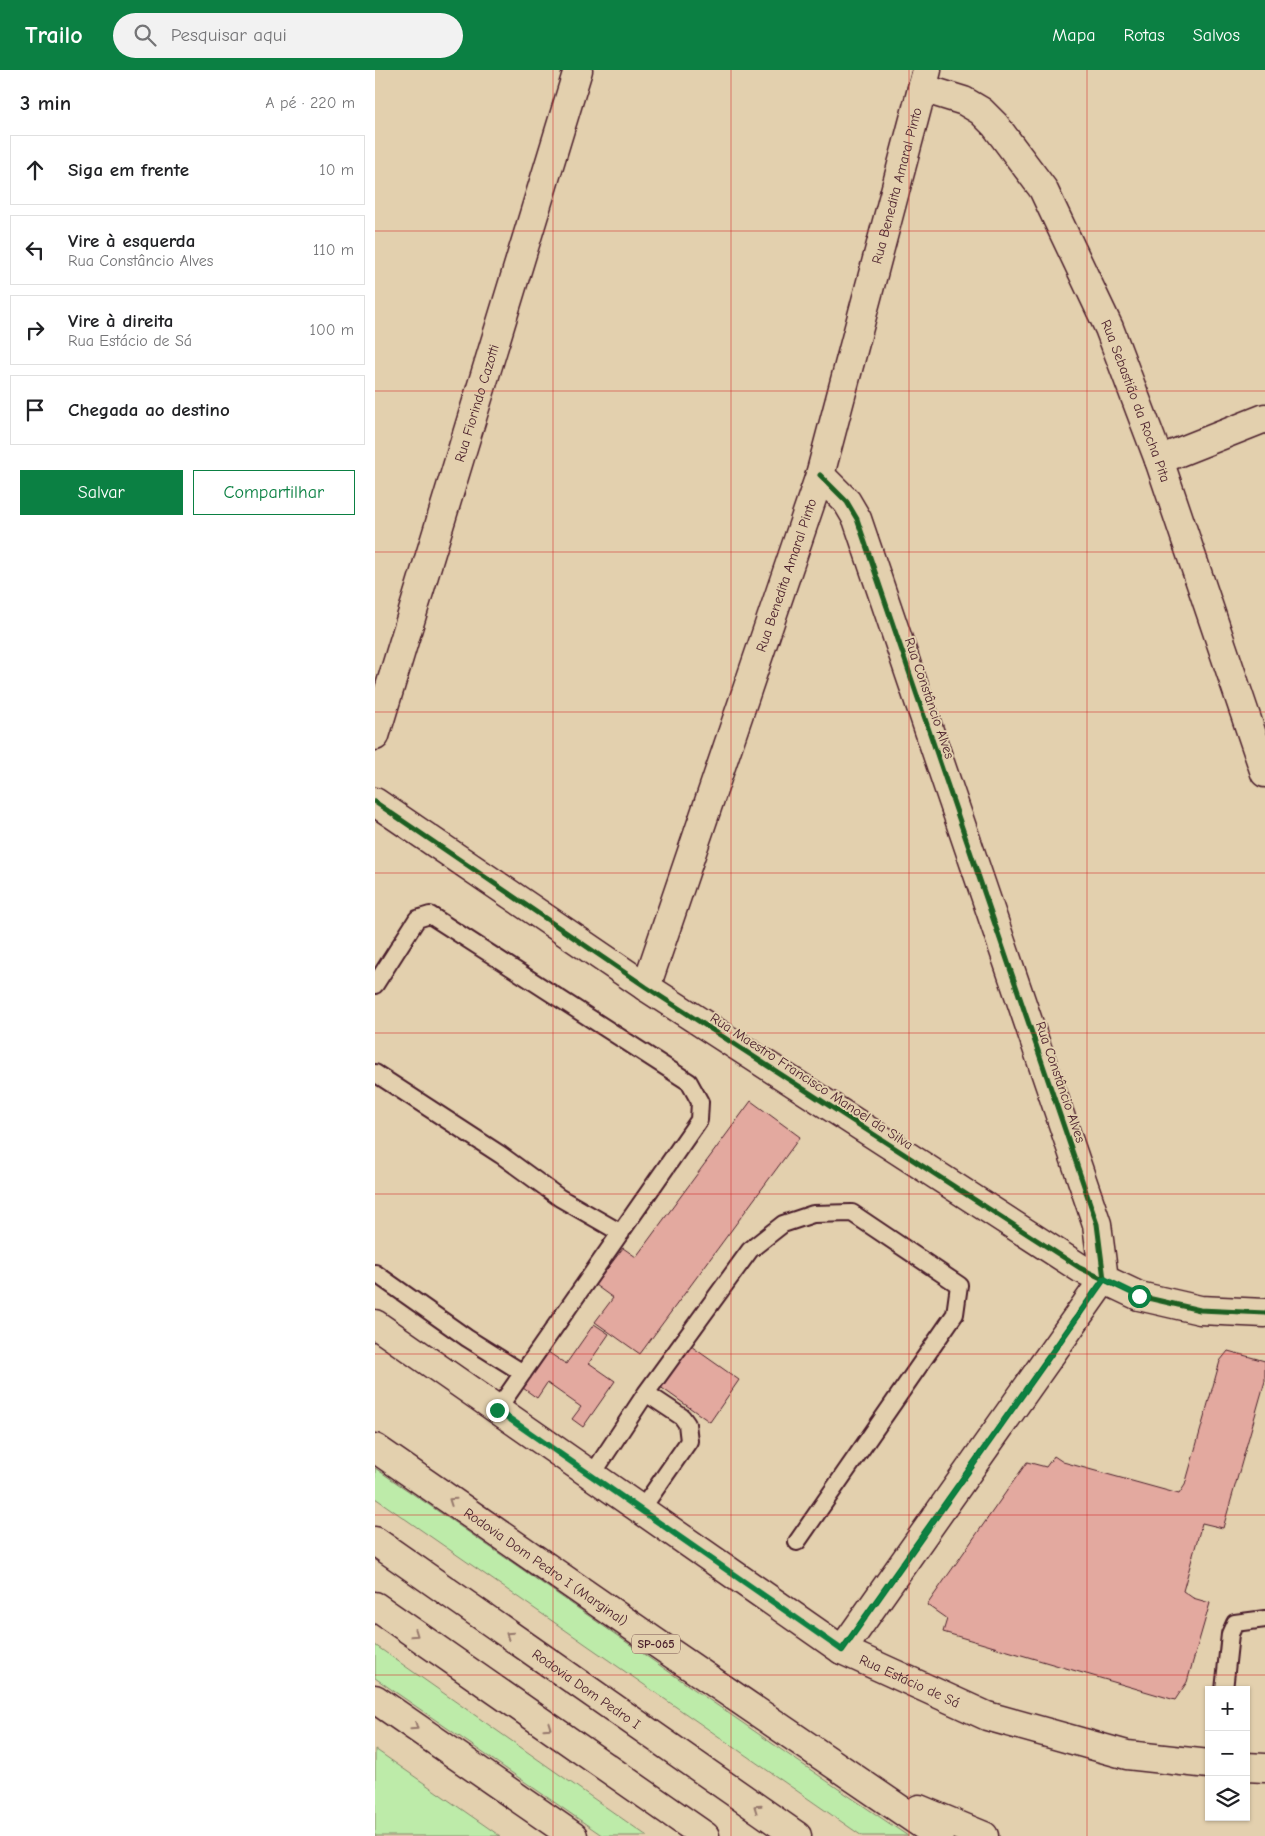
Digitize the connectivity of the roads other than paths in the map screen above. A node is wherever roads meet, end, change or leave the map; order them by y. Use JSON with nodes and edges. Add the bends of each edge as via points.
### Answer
{"nodes":[{"id":1,"x":578,"y":70,"type":"edge"},
{"id":2,"x":925,"y":79,"type":"edge"},
{"id":3,"x":1265,"y":418,"type":"edge"},
{"id":4,"x":1159,"y":460,"type":"junction"},
{"id":5,"x":820,"y":475,"type":"junction"},
{"id":6,"x":375,"y":736,"type":"edge"},
{"id":7,"x":1265,"y":773,"type":"edge"},
{"id":8,"x":375,"y":802,"type":"edge"},
{"id":9,"x":375,"y":985,"type":"edge"},
{"id":10,"x":646,"y":987,"type":"junction"},
{"id":11,"x":375,"y":1073,"type":"edge"},
{"id":12,"x":621,"y":1233,"type":"junction"},
{"id":13,"x":375,"y":1273,"type":"edge"},
{"id":14,"x":1104,"y":1279,"type":"junction"},
{"id":15,"x":1265,"y":1314,"type":"edge"},
{"id":16,"x":375,"y":1324,"type":"edge"},
{"id":17,"x":523,"y":1373,"type":"junction"},
{"id":18,"x":646,"y":1394,"type":"junction"},
{"id":19,"x":497,"y":1410,"type":"junction"},
{"id":20,"x":375,"y":1448,"type":"edge"},
{"id":21,"x":592,"y":1475,"type":"junction"},
{"id":22,"x":641,"y":1510,"type":"junction"},
{"id":23,"x":375,"y":1542,"type":"edge"},
{"id":24,"x":797,"y":1542,"type":"dead end"},
{"id":25,"x":375,"y":1606,"type":"edge"},
{"id":26,"x":1265,"y":1620,"type":"edge"},
{"id":27,"x":651,"y":1640,"type":"junction"},
{"id":28,"x":842,"y":1650,"type":"junction"},
{"id":29,"x":1224,"y":1686,"type":"edge"},
{"id":30,"x":375,"y":1699,"type":"edge"},
{"id":31,"x":1205,"y":1764,"type":"edge"},
{"id":32,"x":1250,"y":1767,"type":"edge"},
{"id":33,"x":1265,"y":1768,"type":"edge"},
{"id":34,"x":571,"y":1835,"type":"edge"},
{"id":35,"x":705,"y":1836,"type":"edge"},
{"id":36,"x":797,"y":1836,"type":"edge"},
{"id":37,"x":939,"y":1836,"type":"edge"},
{"id":38,"x":984,"y":1836,"type":"edge"}],
"edges":[{"from":1,"to":6,"type":"main road","name":"Rua Fiorindo Cazotti"},
{"from":2,"to":4,"type":"main road","name":"Rua Sebastião da Rocha Pita","via":[[981,111],[1043,189],[1109,328]]},
{"from":2,"to":5,"type":"main road","name":"Rua Benedita Amaral Pinto"},
{"from":3,"to":4,"type":"main road"},
{"from":4,"to":7,"type":"main road","name":"Rua Sebastião da Rocha Pita"},
{"from":5,"to":10,"type":"main road","name":"Rua Benedita Amaral Pinto"},
{"from":5,"to":14,"type":"main road","name":"Rua Constâncio Alves","via":[[847,502],[857,519],[1097,1224]]},
{"from":8,"to":10,"type":"main road","name":"Rua Maestro Francisco Manoel da Silva"},
{"from":9,"to":12,"type":"lane","via":[[417,919],[431,915],[689,1082],[700,1102],[699,1120]]},
{"from":10,"to":14,"type":"main road","name":"Rua Maestro Francisco Manoel da Silva","via":[[1080,1268]]},
{"from":11,"to":12,"type":"lane","via":[[501,1155],[560,1198]]},
{"from":12,"to":17,"type":"lane"},
{"from":13,"to":17,"type":"lane"},
{"from":14,"to":15,"type":"main road","name":"Rua Maestro Francisco Manoel da Silva","via":[[1139,1296],[1200,1310]]},
{"from":14,"to":28,"type":"main road"},
{"from":16,"to":19,"type":"main road","name":"Rua Estácio de Sá"},
{"from":17,"to":19,"type":"lane"},
{"from":18,"to":21,"type":"lane"},
{"from":18,"to":22,"type":"lane","via":[[682,1417],[687,1424],[689,1441]]},
{"from":18,"to":24,"type":"lane","via":[[750,1250],[783,1224],[813,1214],[851,1213],[959,1285],[955,1314]]},
{"from":19,"to":21,"type":"main road","name":"Rua Estácio de Sá"},
{"from":27,"to":20,"type":"main road","name":"Rodovia Dom Pedro I (Marginal)","number":"SP-065","one_way":true},
{"from":21,"to":22,"type":"main road","name":"Rua Estácio de Sá"},
{"from":22,"to":28,"type":"main road","name":"Rua Estácio de Sá"},
{"from":36,"to":23,"type":"main road","name":"Rodovia Dom Pedro I","one_way":true},
{"from":25,"to":35,"type":"main road","one_way":true},
{"from":26,"to":29,"type":"lane","via":[[1235,1622],[1230,1634]]},
{"from":27,"to":37,"type":"main road","name":"Rodovia Dom Pedro I (Marginal)","number":"SP-065"},
{"from":27,"to":38,"type":"main road","via":[[848,1771],[923,1811]]},
{"from":28,"to":31,"type":"main road","name":"Rua Estácio de Sá","via":[[987,1716],[1127,1755]]},
{"from":30,"to":34,"type":"main road","one_way":true},
{"from":32,"to":33,"type":"main road"}]}
